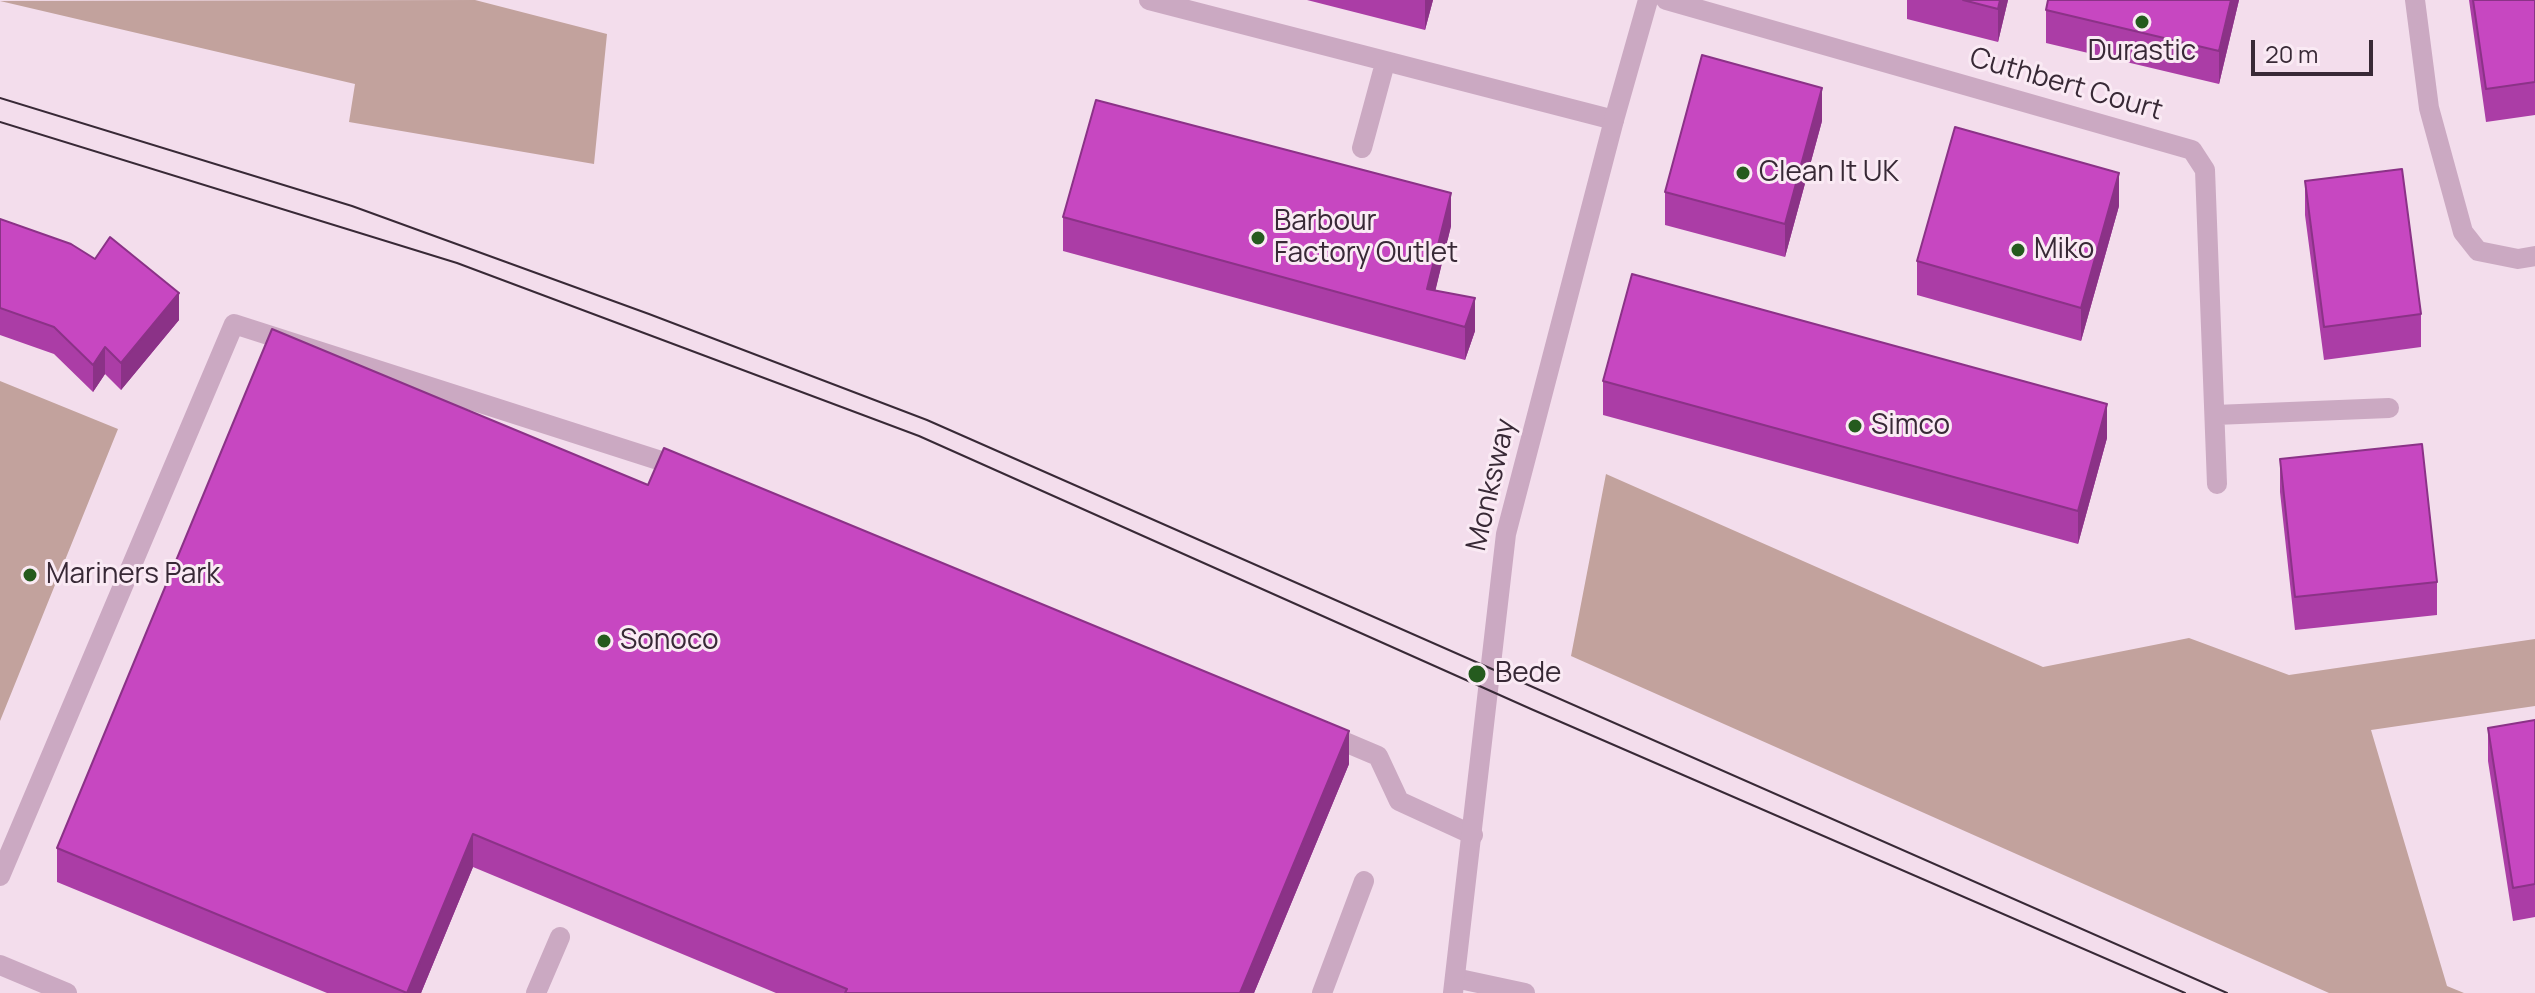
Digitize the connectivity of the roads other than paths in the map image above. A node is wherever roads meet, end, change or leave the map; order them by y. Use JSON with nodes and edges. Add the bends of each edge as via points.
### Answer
{"nodes":[{"id":1,"x":1149,"y":0,"type":"edge"},
{"id":2,"x":1648,"y":0,"type":"edge"},
{"id":3,"x":1666,"y":0,"type":"edge"},
{"id":4,"x":2415,"y":0,"type":"edge"},
{"id":5,"x":1385,"y":63,"type":"junction"},
{"id":6,"x":1614,"y":120,"type":"junction"},
{"id":7,"x":1362,"y":148,"type":"dead end"},
{"id":8,"x":2535,"y":256,"type":"edge"},
{"id":9,"x":2389,"y":408,"type":"dead end"},
{"id":10,"x":2215,"y":415,"type":"junction"},
{"id":11,"x":696,"y":472,"type":"edge"},
{"id":12,"x":2217,"y":484,"type":"dead end"},
{"id":13,"x":1305,"y":726,"type":"edge"},
{"id":14,"x":1473,"y":835,"type":"junction"},
{"id":15,"x":0,"y":876,"type":"edge"},
{"id":16,"x":1364,"y":881,"type":"dead end"},
{"id":17,"x":560,"y":937,"type":"dead end"},
{"id":18,"x":0,"y":965,"type":"edge"},
{"id":19,"x":1454,"y":986,"type":"edge"},
{"id":20,"x":67,"y":993,"type":"edge"},
{"id":21,"x":536,"y":993,"type":"edge"},
{"id":22,"x":1322,"y":993,"type":"edge"},
{"id":23,"x":1525,"y":993,"type":"edge"}],
"edges":[{"from":1,"to":5,"type":"street"},
{"from":2,"to":6,"type":"street","name":"Monksway"},
{"from":3,"to":10,"type":"street","name":"Cuthbert Court","via":[[2192,150],[2205,170]]},
{"from":4,"to":8,"type":"street","via":[[2429,108],[2463,232],[2478,251],[2518,259]]},
{"from":5,"to":6,"type":"street"},
{"from":5,"to":7,"type":"street"},
{"from":6,"to":14,"type":"street","name":"Monksway","via":[[1506,534]]},
{"from":9,"to":10,"type":"street"},
{"from":10,"to":12,"type":"street","name":"Cuthbert Court"},
{"from":11,"to":15,"type":"street","via":[[234,324]]},
{"from":13,"to":14,"type":"street","via":[[1378,756],[1399,801]]},
{"from":14,"to":19,"type":"street","name":"Monksway"},
{"from":16,"to":22,"type":"street"},
{"from":17,"to":21,"type":"street"},
{"from":18,"to":20,"type":"street"},
{"from":19,"to":23,"type":"street"}]}
